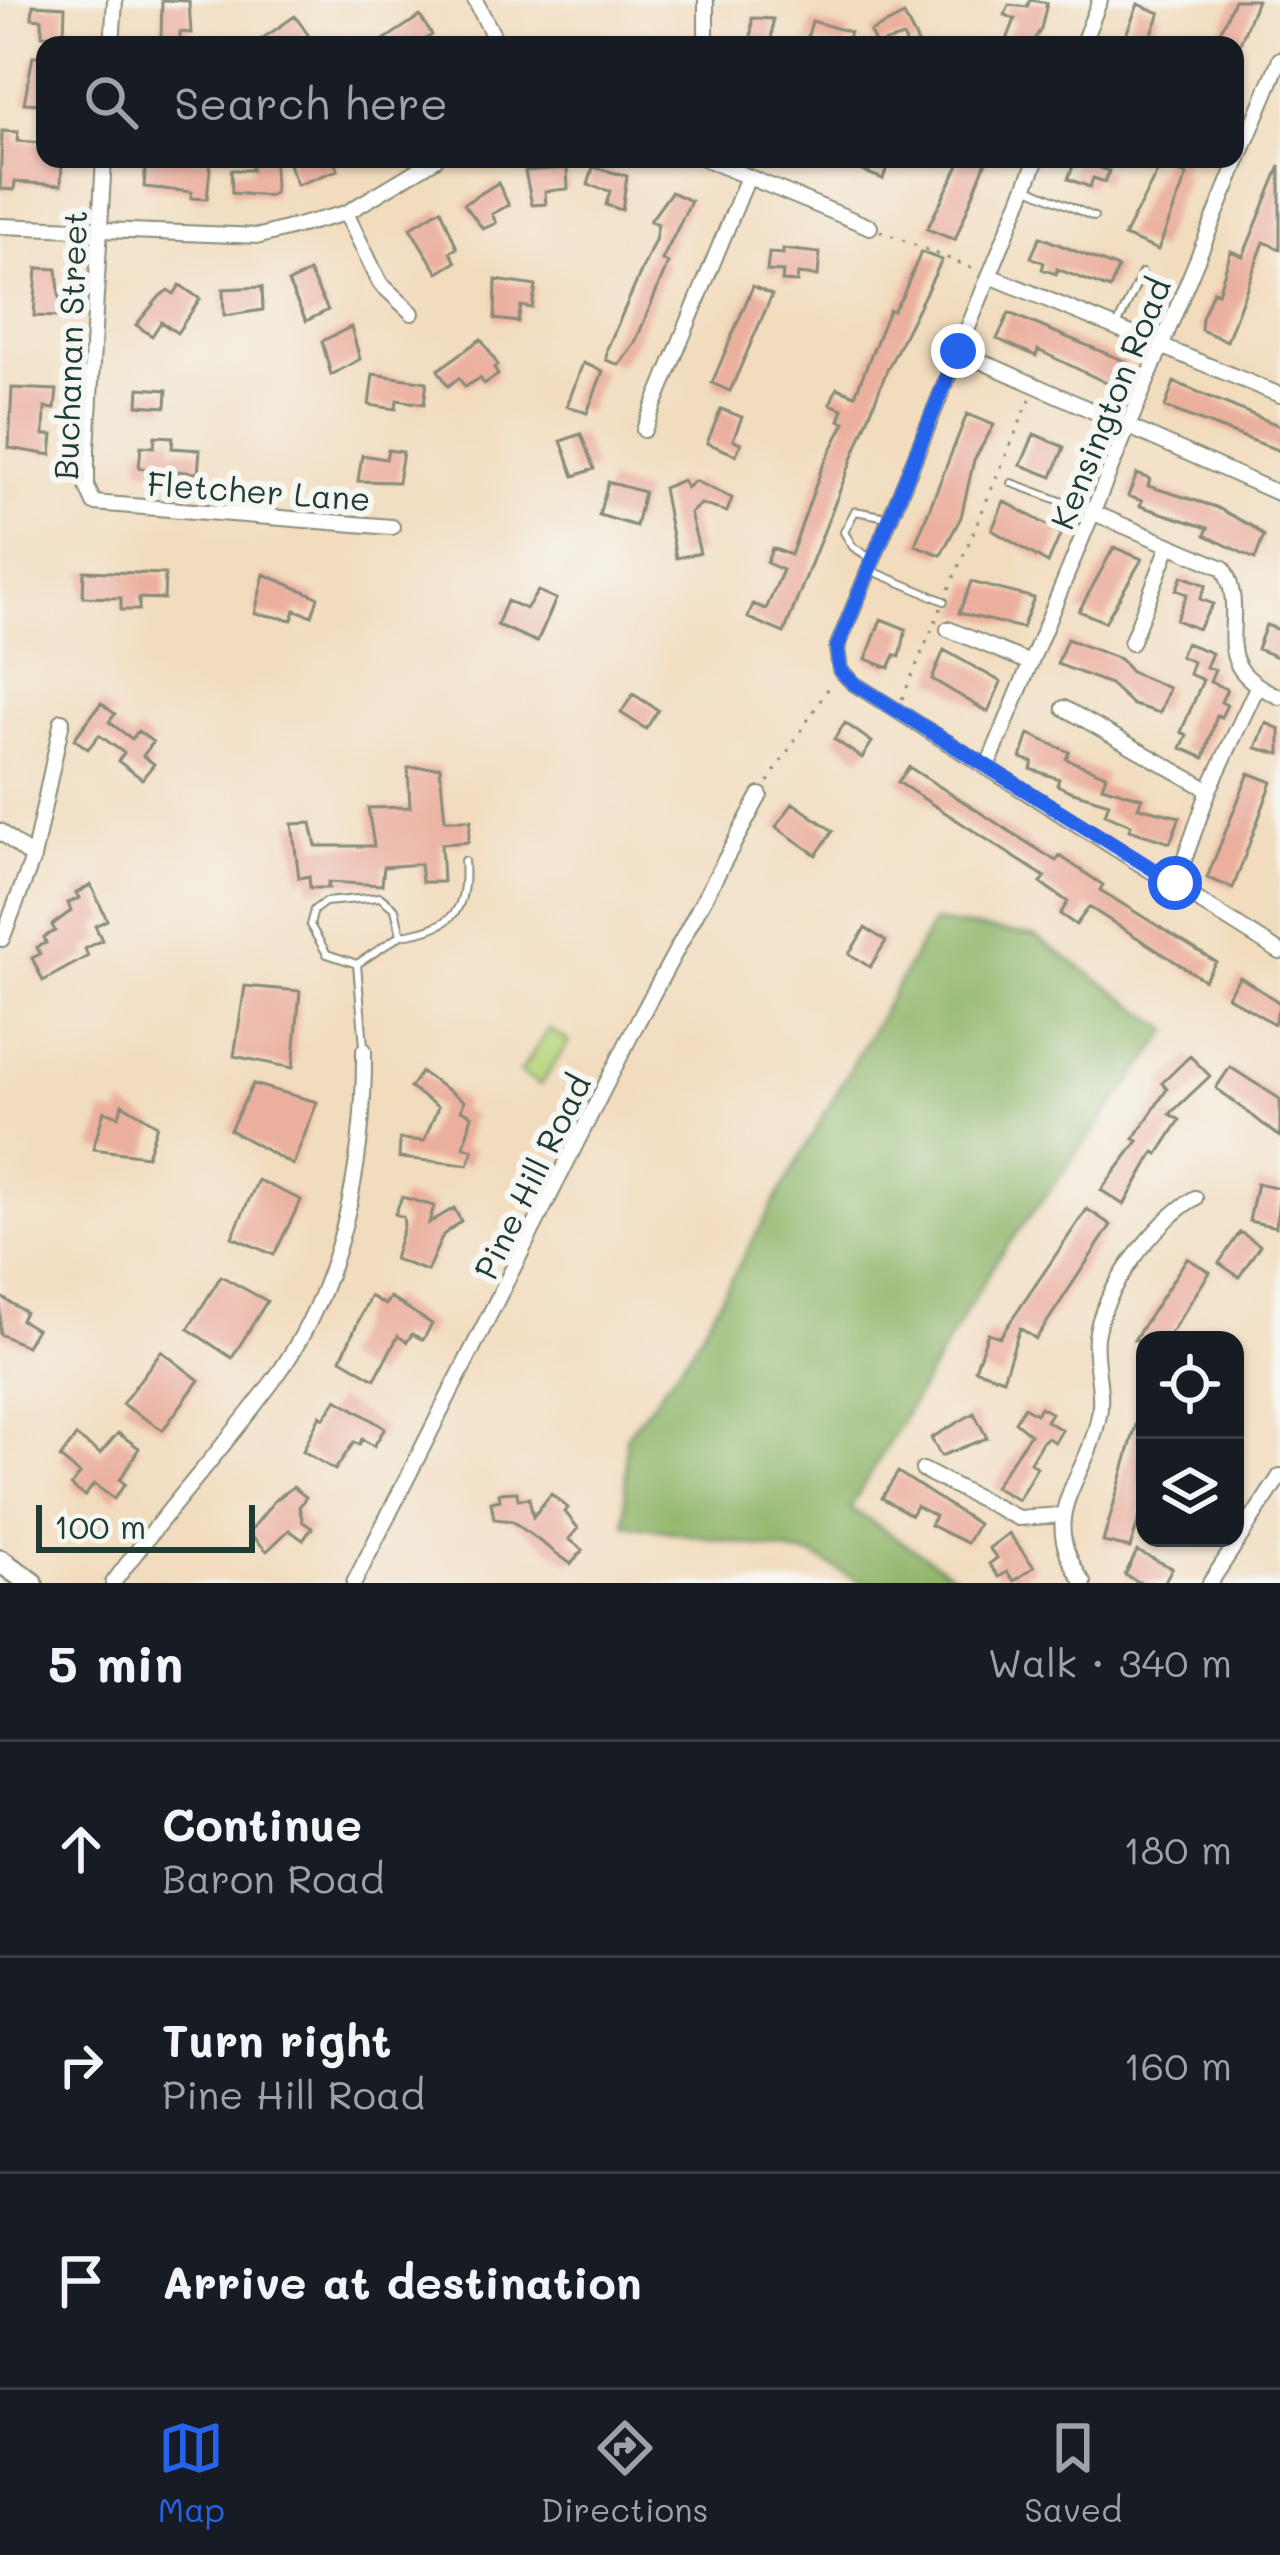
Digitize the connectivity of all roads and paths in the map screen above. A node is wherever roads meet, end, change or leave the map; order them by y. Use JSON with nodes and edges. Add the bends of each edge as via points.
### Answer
{"nodes":[{"id":1,"x":115,"y":0,"type":"edge"},
{"id":2,"x":475,"y":0,"type":"edge"},
{"id":3,"x":706,"y":0,"type":"edge"},
{"id":4,"x":1100,"y":0,"type":"edge"},
{"id":5,"x":113,"y":36,"type":"edge"},
{"id":6,"x":494,"y":36,"type":"edge"},
{"id":7,"x":706,"y":36,"type":"edge"},
{"id":8,"x":1086,"y":36,"type":"edge"},
{"id":9,"x":1280,"y":59,"type":"edge"},
{"id":10,"x":1244,"y":146,"type":"edge"},
{"id":11,"x":104,"y":168,"type":"edge"},
{"id":12,"x":421,"y":168,"type":"edge"},
{"id":13,"x":726,"y":168,"type":"edge"},
{"id":14,"x":1032,"y":168,"type":"edge"},
{"id":15,"x":1235,"y":168,"type":"edge"},
{"id":16,"x":748,"y":177,"type":"junction"},
{"id":17,"x":1025,"y":187,"type":"junction"},
{"id":18,"x":346,"y":212,"type":"junction"},
{"id":19,"x":1094,"y":217,"type":"dead end"},
{"id":20,"x":0,"y":226,"type":"edge"},
{"id":21,"x":870,"y":227,"type":"joint"},
{"id":22,"x":101,"y":231,"type":"junction"},
{"id":23,"x":1142,"y":273,"type":"dead end"},
{"id":24,"x":990,"y":276,"type":"junction"},
{"id":25,"x":412,"y":313,"type":"dead end"},
{"id":26,"x":1117,"y":327,"type":"junction"},
{"id":27,"x":1161,"y":346,"type":"junction"},
{"id":28,"x":958,"y":351,"type":"junction"},
{"id":29,"x":1035,"y":386,"type":"junction"},
{"id":30,"x":1280,"y":395,"type":"edge"},
{"id":31,"x":1128,"y":426,"type":"junction"},
{"id":32,"x":644,"y":430,"type":"dead end"},
{"id":33,"x":1012,"y":483,"type":"dead end"},
{"id":34,"x":1280,"y":494,"type":"edge"},
{"id":35,"x":122,"y":508,"type":"joint"},
{"id":36,"x":1094,"y":513,"type":"junction"},
{"id":37,"x":891,"y":518,"type":"junction"},
{"id":38,"x":392,"y":527,"type":"dead end"},
{"id":39,"x":1169,"y":546,"type":"junction"},
{"id":40,"x":872,"y":565,"type":"junction"},
{"id":41,"x":944,"y":601,"type":"junction"},
{"id":42,"x":948,"y":629,"type":"dead end"},
{"id":43,"x":1131,"y":643,"type":"dead end"},
{"id":44,"x":1030,"y":663,"type":"junction"},
{"id":45,"x":840,"y":670,"type":"junction"},
{"id":46,"x":1257,"y":687,"type":"junction"},
{"id":47,"x":1280,"y":697,"type":"edge"},
{"id":48,"x":1064,"y":708,"type":"dead end"},
{"id":49,"x":897,"y":711,"type":"junction"},
{"id":50,"x":62,"y":721,"type":"dead end"},
{"id":51,"x":987,"y":768,"type":"junction"},
{"id":52,"x":1209,"y":790,"type":"junction"},
{"id":53,"x":759,"y":797,"type":"joint"},
{"id":54,"x":0,"y":831,"type":"edge"},
{"id":55,"x":33,"y":858,"type":"junction"},
{"id":56,"x":464,"y":861,"type":"dead end"},
{"id":57,"x":1175,"y":883,"type":"junction"},
{"id":58,"x":401,"y":935,"type":"junction"},
{"id":59,"x":2,"y":939,"type":"edge"},
{"id":60,"x":1280,"y":952,"type":"edge"},
{"id":61,"x":357,"y":964,"type":"junction"},
{"id":62,"x":364,"y":1050,"type":"joint"},
{"id":63,"x":1195,"y":1198,"type":"dead end"},
{"id":64,"x":923,"y":1470,"type":"dead end"},
{"id":65,"x":1280,"y":1476,"type":"edge"},
{"id":66,"x":1062,"y":1514,"type":"junction"},
{"id":67,"x":0,"y":1561,"type":"edge"},
{"id":68,"x":1218,"y":1580,"type":"edge"},
{"id":69,"x":32,"y":1583,"type":"edge"},
{"id":70,"x":113,"y":1583,"type":"edge"},
{"id":71,"x":354,"y":1583,"type":"edge"},
{"id":72,"x":1084,"y":1583,"type":"edge"}],
"edges":[{"from":1,"to":5,"type":"street"},
{"from":2,"to":6,"type":"street"},
{"from":3,"to":7,"type":"street"},
{"from":4,"to":8,"type":"street"},
{"from":9,"to":10,"type":"street","name":"Kensington Road"},
{"from":11,"to":22,"type":"street","name":"Buchanan Street"},
{"from":12,"to":18,"type":"street"},
{"from":13,"to":16,"type":"street"},
{"from":14,"to":17,"type":"street"},
{"from":15,"to":27,"type":"street","name":"Kensington Road"},
{"from":16,"to":21,"type":"street"},
{"from":16,"to":32,"type":"street"},
{"from":17,"to":19,"type":"lane"},
{"from":17,"to":24,"type":"street"},
{"from":18,"to":22,"type":"street","via":[[260,236]]},
{"from":18,"to":25,"type":"street","via":[[380,283]]},
{"from":20,"to":22,"type":"street"},
{"from":21,"to":24,"type":"path"},
{"from":22,"to":35,"type":"street","name":"Buchanan Street","via":[[87,487],[94,503]]},
{"from":23,"to":26,"type":"lane"},
{"from":24,"to":26,"type":"street"},
{"from":24,"to":28,"type":"street"},
{"from":26,"to":27,"type":"street"},
{"from":27,"to":30,"type":"street"},
{"from":27,"to":31,"type":"street","name":"Kensington Road"},
{"from":28,"to":29,"type":"street"},
{"from":28,"to":37,"type":"street"},
{"from":29,"to":31,"type":"street"},
{"from":29,"to":41,"type":"path"},
{"from":31,"to":34,"type":"street"},
{"from":31,"to":36,"type":"street","name":"Kensington Road"},
{"from":33,"to":36,"type":"lane"},
{"from":35,"to":38,"type":"street","name":"Fletcher Lane"},
{"from":36,"to":39,"type":"street"},
{"from":36,"to":44,"type":"street","name":"Kensington Road"},
{"from":37,"to":40,"type":"street"},
{"from":37,"to":40,"type":"lane","via":[[863,509],[849,518],[845,539]]},
{"from":39,"to":43,"type":"street"},
{"from":39,"to":46,"type":"street","via":[[1223,568],[1232,599],[1229,650]]},
{"from":40,"to":41,"type":"lane"},
{"from":40,"to":45,"type":"street","via":[[837,648]]},
{"from":41,"to":49,"type":"path"},
{"from":42,"to":44,"type":"street"},
{"from":44,"to":51,"type":"street","name":"Kensington Road"},
{"from":45,"to":49,"type":"street"},
{"from":45,"to":53,"type":"path"},
{"from":46,"to":47,"type":"street"},
{"from":46,"to":52,"type":"street"},
{"from":48,"to":52,"type":"street"},
{"from":49,"to":51,"type":"street"},
{"from":50,"to":55,"type":"street"},
{"from":51,"to":57,"type":"street"},
{"from":52,"to":57,"type":"street"},
{"from":53,"to":71,"type":"street","name":"Pine Hill Road"},
{"from":54,"to":55,"type":"street"},
{"from":55,"to":59,"type":"street"},
{"from":56,"to":58,"type":"lane","via":[[457,912]]},
{"from":57,"to":60,"type":"street"},
{"from":58,"to":61,"type":"lane"},
{"from":58,"to":61,"type":"lane","via":[[395,909],[380,898],[325,902],[314,910],[314,939],[327,954]]},
{"from":61,"to":62,"type":"lane"},
{"from":62,"to":70,"type":"street","via":[[358,1162],[310,1318],[274,1380]]},
{"from":63,"to":66,"type":"street","via":[[1156,1228],[1106,1304],[1096,1340],[1100,1413]]},
{"from":64,"to":66,"type":"street","via":[[1018,1518]]},
{"from":65,"to":68,"type":"street"},
{"from":66,"to":72,"type":"street","via":[[1068,1554]]},
{"from":67,"to":69,"type":"main road"}]}
